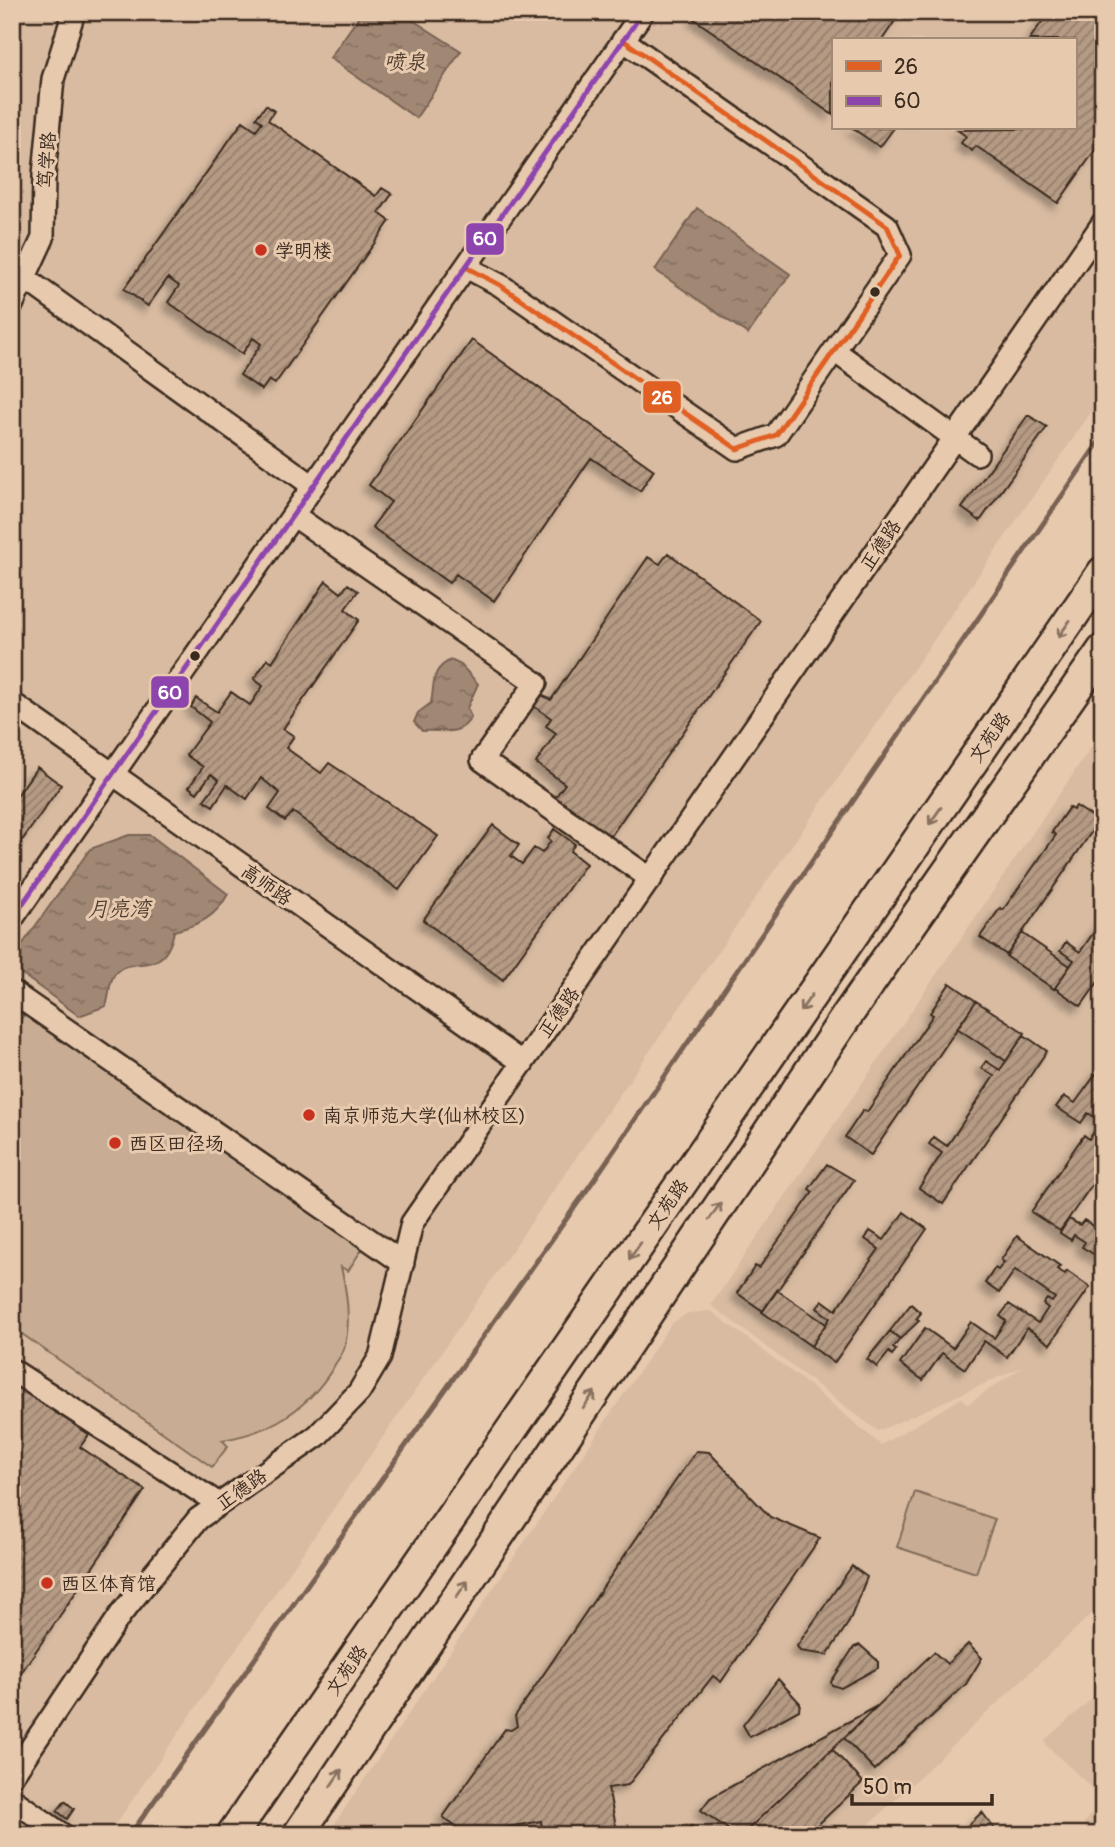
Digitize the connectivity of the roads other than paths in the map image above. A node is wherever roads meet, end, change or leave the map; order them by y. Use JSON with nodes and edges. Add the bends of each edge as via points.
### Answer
{"nodes":[{"id":1,"x":75,"y":12,"type":"edge"},
{"id":2,"x":643,"y":12,"type":"edge"},
{"id":3,"x":623,"y":40,"type":"junction"},
{"id":4,"x":1103,"y":223,"type":"edge"},
{"id":5,"x":466,"y":267,"type":"junction"},
{"id":6,"x":19,"y":274,"type":"edge"},
{"id":7,"x":12,"y":305,"type":"edge"},
{"id":8,"x":835,"y":352,"type":"junction"},
{"id":9,"x":953,"y":438,"type":"junction"},
{"id":10,"x":977,"y":454,"type":"dead end"},
{"id":11,"x":313,"y":486,"type":"junction"},
{"id":12,"x":293,"y":515,"type":"junction"},
{"id":13,"x":1103,"y":572,"type":"edge"},
{"id":14,"x":1103,"y":650,"type":"edge"},
{"id":15,"x":12,"y":704,"type":"edge"},
{"id":16,"x":112,"y":775,"type":"junction"},
{"id":17,"x":651,"y":878,"type":"junction"},
{"id":18,"x":12,"y":919,"type":"edge"},
{"id":19,"x":12,"y":992,"type":"edge"},
{"id":20,"x":523,"y":1063,"type":"junction"},
{"id":21,"x":402,"y":1263,"type":"junction"},
{"id":22,"x":12,"y":1370,"type":"edge"},
{"id":23,"x":219,"y":1504,"type":"junction"},
{"id":24,"x":12,"y":1776,"type":"edge"},
{"id":25,"x":12,"y":1799,"type":"edge"},
{"id":26,"x":60,"y":1833,"type":"edge"},
{"id":27,"x":232,"y":1835,"type":"edge"},
{"id":28,"x":298,"y":1835,"type":"edge"}],
"edges":[{"from":1,"to":6,"type":"street","name":"笃学路","via":[[53,79],[43,238]]},
{"from":2,"to":3,"type":"street"},
{"from":3,"to":5,"type":"street"},
{"from":3,"to":8,"type":"street","via":[[887,226],[900,255]]},
{"from":4,"to":9,"type":"street","name":"正德路"},
{"from":5,"to":8,"type":"street","via":[[500,285],[737,449],[776,435]]},
{"from":5,"to":11,"type":"street"},
{"from":6,"to":7,"type":"street","name":"笃学路"},
{"from":6,"to":11,"type":"street"},
{"from":8,"to":9,"type":"street"},
{"from":9,"to":10,"type":"street"},
{"from":9,"to":17,"type":"street","name":"正德路"},
{"from":11,"to":12,"type":"street"},
{"from":12,"to":16,"type":"street"},
{"from":12,"to":17,"type":"street","via":[[536,682],[482,760]]},
{"from":13,"to":27,"type":"main road","name":"文苑路","one_way":true},
{"from":28,"to":14,"type":"main road","one_way":true,"via":[[846,1017]]},
{"from":15,"to":16,"type":"street","name":"高师路"},
{"from":16,"to":18,"type":"street"},
{"from":16,"to":20,"type":"street","name":"高师路"},
{"from":17,"to":20,"type":"street","name":"正德路"},
{"from":19,"to":21,"type":"street"},
{"from":20,"to":21,"type":"street","name":"正德路","via":[[412,1223]]},
{"from":21,"to":23,"type":"street","name":"正德路","via":[[380,1357],[359,1392],[317,1436]]},
{"from":22,"to":23,"type":"street"},
{"from":23,"to":24,"type":"street","name":"正德路","via":[[198,1519],[121,1614]]},
{"from":25,"to":26,"type":"street"}]}
